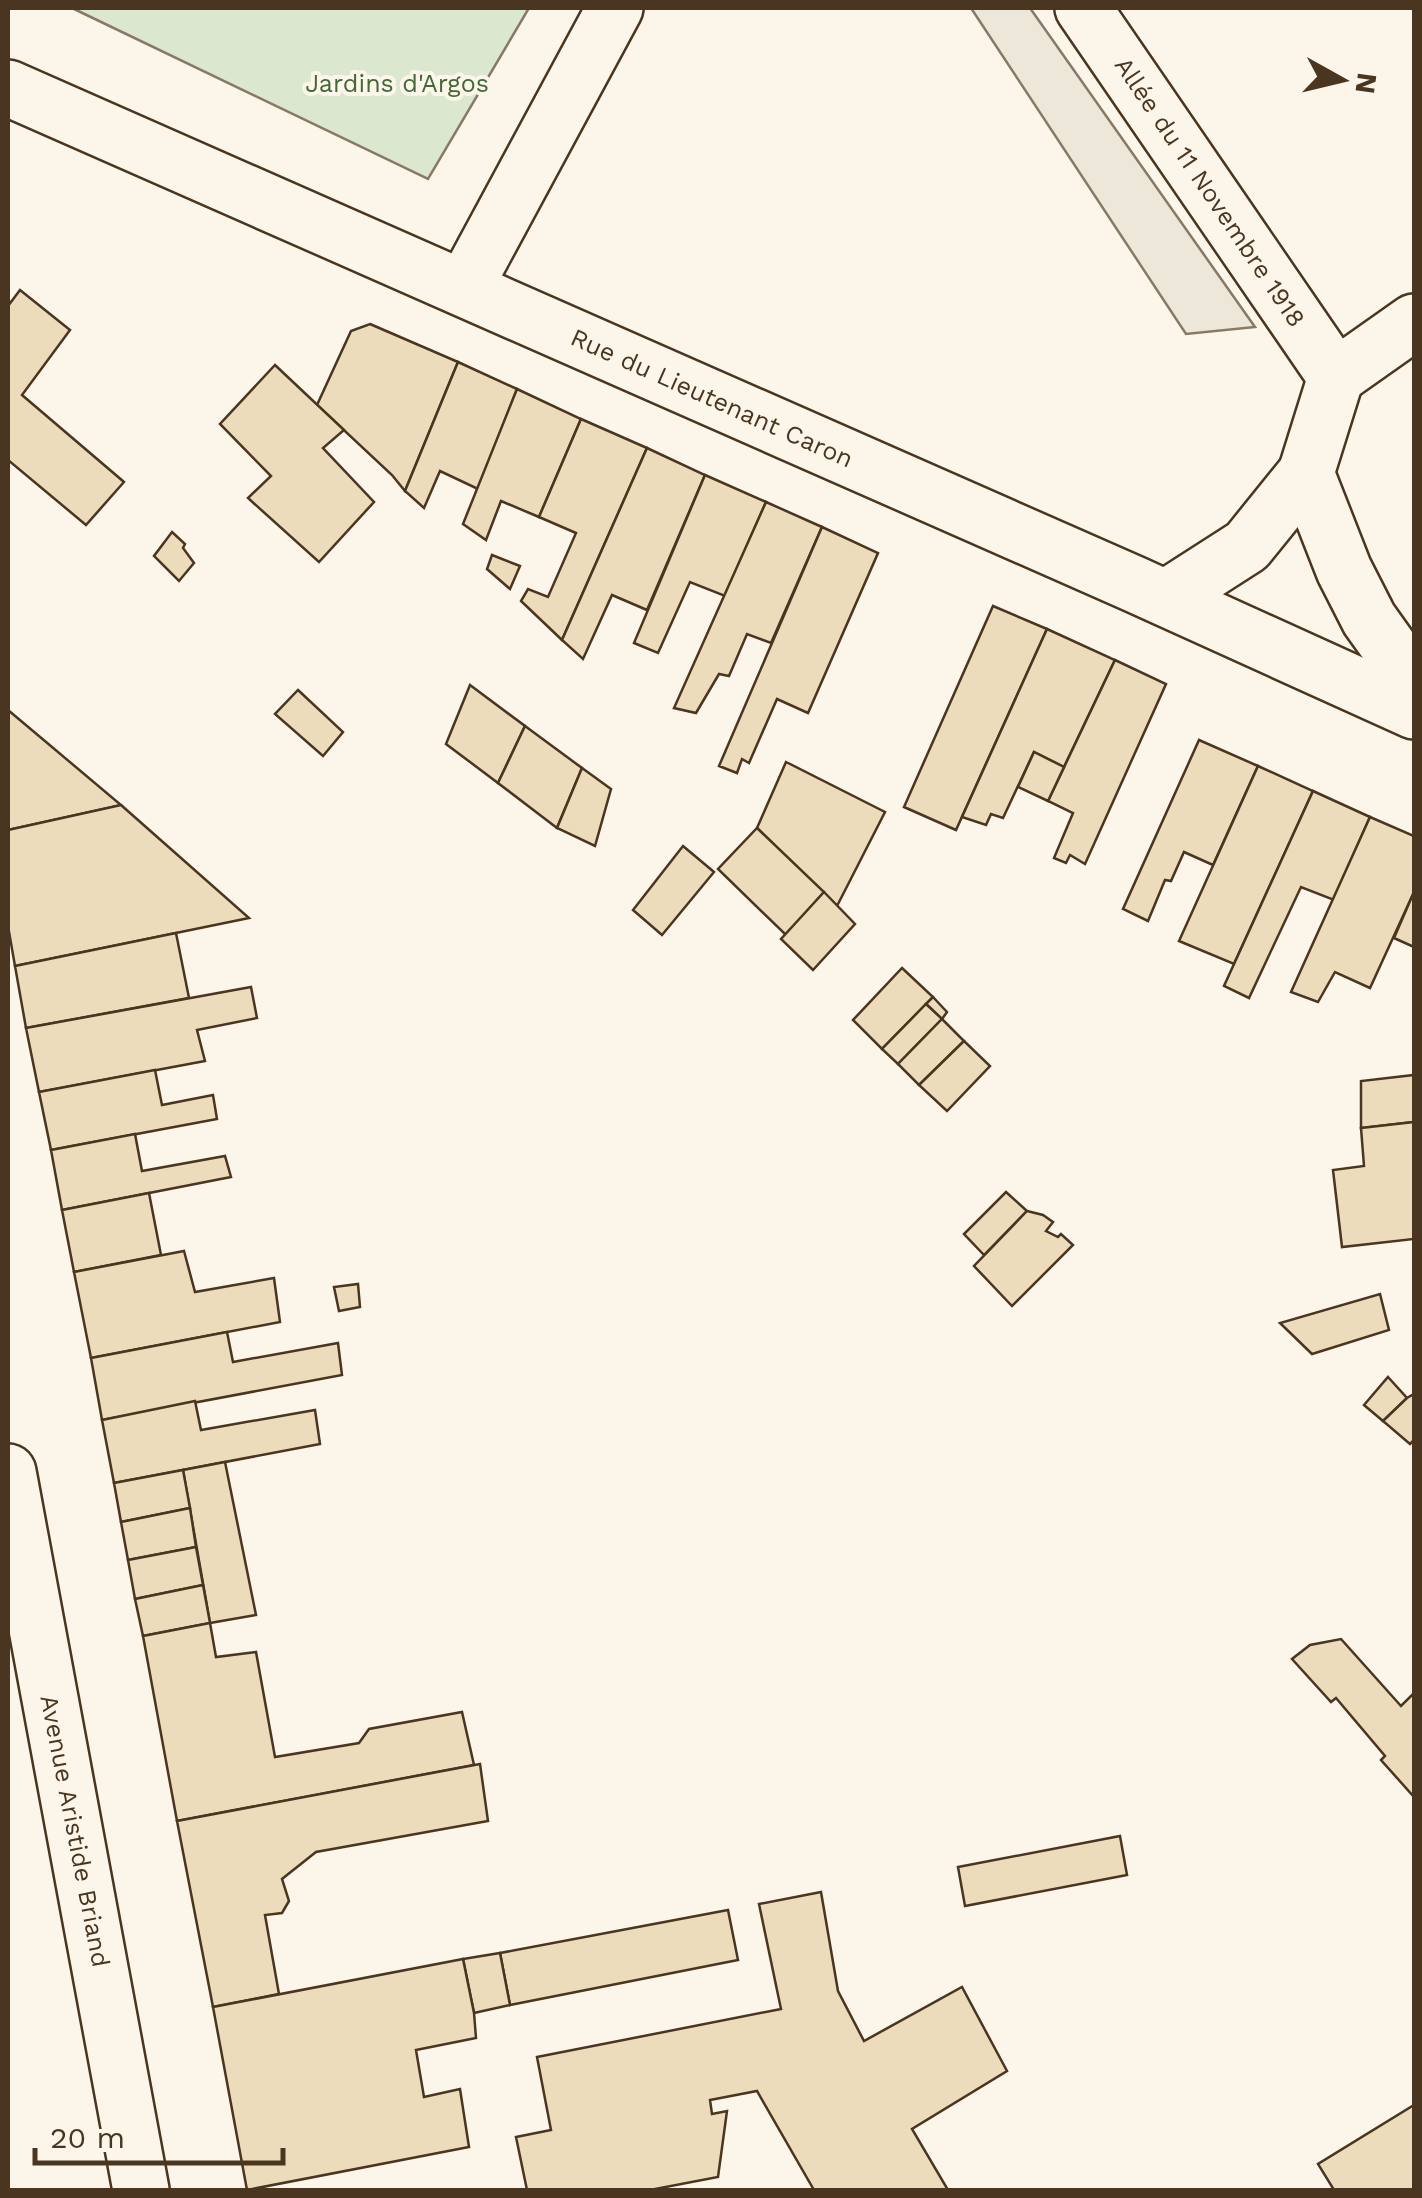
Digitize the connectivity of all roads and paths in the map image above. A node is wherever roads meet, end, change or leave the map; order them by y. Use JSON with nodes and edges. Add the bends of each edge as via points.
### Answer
{"nodes":[{"id":1,"x":615,"y":8,"type":"edge"},
{"id":2,"x":1083,"y":8,"type":"edge"},
{"id":3,"x":8,"y":88,"type":"edge"},
{"id":4,"x":464,"y":288,"type":"junction"},
{"id":5,"x":1414,"y":322,"type":"edge"},
{"id":6,"x":1336,"y":377,"type":"junction"},
{"id":7,"x":1306,"y":473,"type":"junction"},
{"id":8,"x":1166,"y":598,"type":"junction"},
{"id":9,"x":1414,"y":682,"type":"edge"},
{"id":10,"x":1414,"y":711,"type":"edge"},
{"id":11,"x":8,"y":1472,"type":"edge"},
{"id":12,"x":140,"y":2190,"type":"edge"}],
"edges":[{"from":1,"to":4,"type":"street"},
{"from":2,"to":6,"type":"street","name":"Allée du 11 Novembre 1918"},
{"from":3,"to":4,"type":"street","name":"Rue du Lieutenant Caron"},
{"from":4,"to":8,"type":"street","name":"Rue du Lieutenant Caron"},
{"from":5,"to":6,"type":"street"},
{"from":6,"to":7,"type":"street"},
{"from":7,"to":8,"type":"street","via":[[1247,546]]},
{"from":7,"to":9,"type":"street","via":[[1369,619]]},
{"from":8,"to":10,"type":"street","name":"Rue du Lieutenant Caron"},
{"from":11,"to":12,"type":"street","name":"Avenue Aristide Briand"}]}
